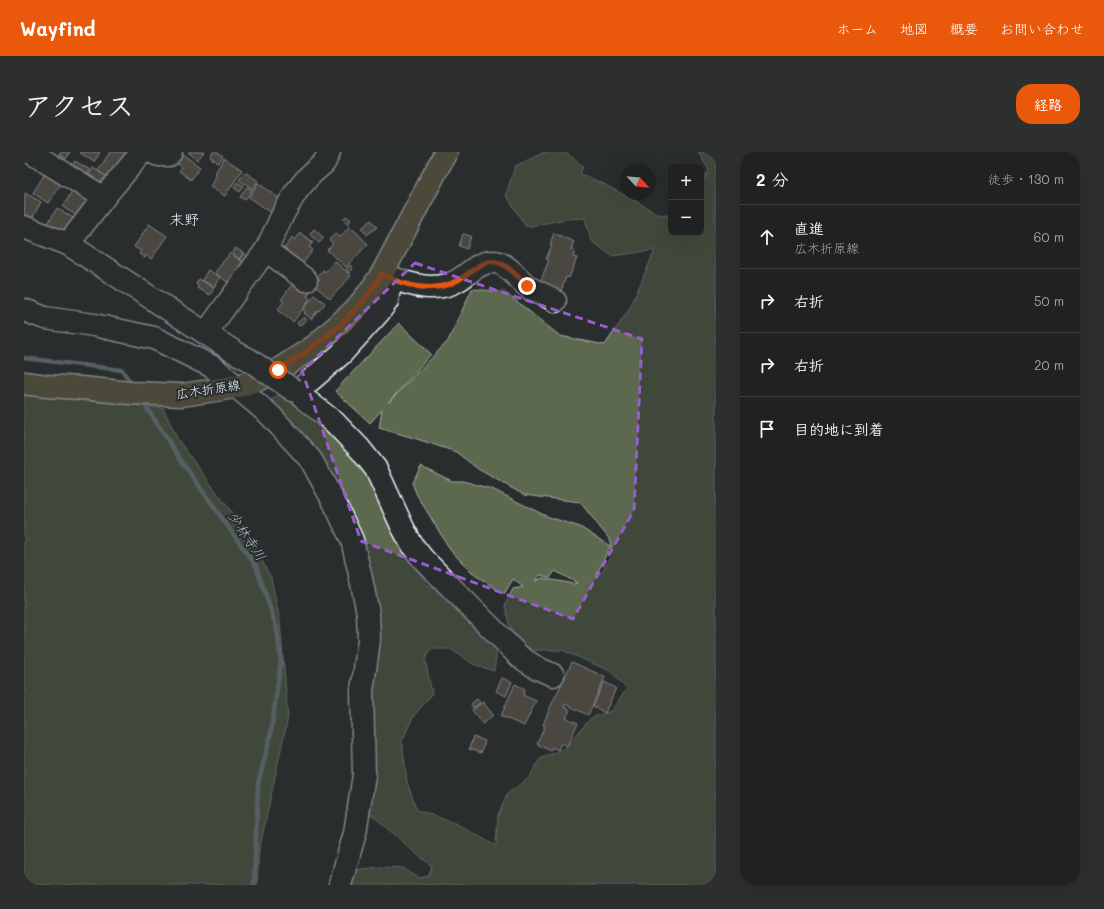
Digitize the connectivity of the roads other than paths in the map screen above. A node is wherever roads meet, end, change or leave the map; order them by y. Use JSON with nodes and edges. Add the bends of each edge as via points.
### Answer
{"nodes":[{"id":1,"x":30,"y":152,"type":"edge"},
{"id":2,"x":142,"y":152,"type":"edge"},
{"id":3,"x":151,"y":152,"type":"edge"},
{"id":4,"x":171,"y":152,"type":"edge"},
{"id":5,"x":329,"y":152,"type":"edge"},
{"id":6,"x":446,"y":152,"type":"edge"},
{"id":7,"x":104,"y":198,"type":"junction"},
{"id":8,"x":24,"y":227,"type":"edge"},
{"id":9,"x":68,"y":244,"type":"junction"},
{"id":10,"x":266,"y":250,"type":"junction"},
{"id":11,"x":384,"y":275,"type":"junction"},
{"id":12,"x":306,"y":280,"type":"dead end"},
{"id":13,"x":555,"y":301,"type":"dead end"},
{"id":14,"x":24,"y":310,"type":"edge"},
{"id":15,"x":206,"y":333,"type":"junction"},
{"id":16,"x":24,"y":383,"type":"edge"},
{"id":17,"x":235,"y":387,"type":"junction"},
{"id":18,"x":295,"y":390,"type":"junction"},
{"id":19,"x":553,"y":675,"type":"dead end"},
{"id":20,"x":340,"y":885,"type":"edge"}],
"edges":[{"from":1,"to":7,"type":"street"},
{"from":2,"to":7,"type":"street"},
{"from":3,"to":4,"type":"street","via":[[159,155],[169,155]]},
{"from":5,"to":10,"type":"street","via":[[324,163],[296,192]]},
{"from":6,"to":11,"type":"main road","name":"広木折原線"},
{"from":7,"to":9,"type":"street"},
{"from":8,"to":9,"type":"street"},
{"from":9,"to":15,"type":"street"},
{"from":10,"to":12,"type":"street"},
{"from":10,"to":15,"type":"street"},
{"from":11,"to":13,"type":"street","via":[[424,288],[442,287],[458,280],[481,264],[496,262],[506,267],[527,286]]},
{"from":11,"to":17,"type":"main road","name":"広木折原線","via":[[355,310],[316,346],[278,370]]},
{"from":11,"to":18,"type":"street","via":[[388,289],[386,302],[379,312],[341,354]]},
{"from":14,"to":17,"type":"street","via":[[45,318],[154,338],[213,367]]},
{"from":15,"to":18,"type":"street","bridge":true},
{"from":16,"to":17,"type":"main road","name":"広木折原線","via":[[182,395]]},
{"from":17,"to":20,"type":"street","via":[[270,415],[311,460],[352,540],[360,574],[368,613],[369,640],[362,691],[364,775],[355,833]]},
{"from":18,"to":19,"type":"street","via":[[334,422],[376,469],[402,526],[423,559],[520,657]]}]}
